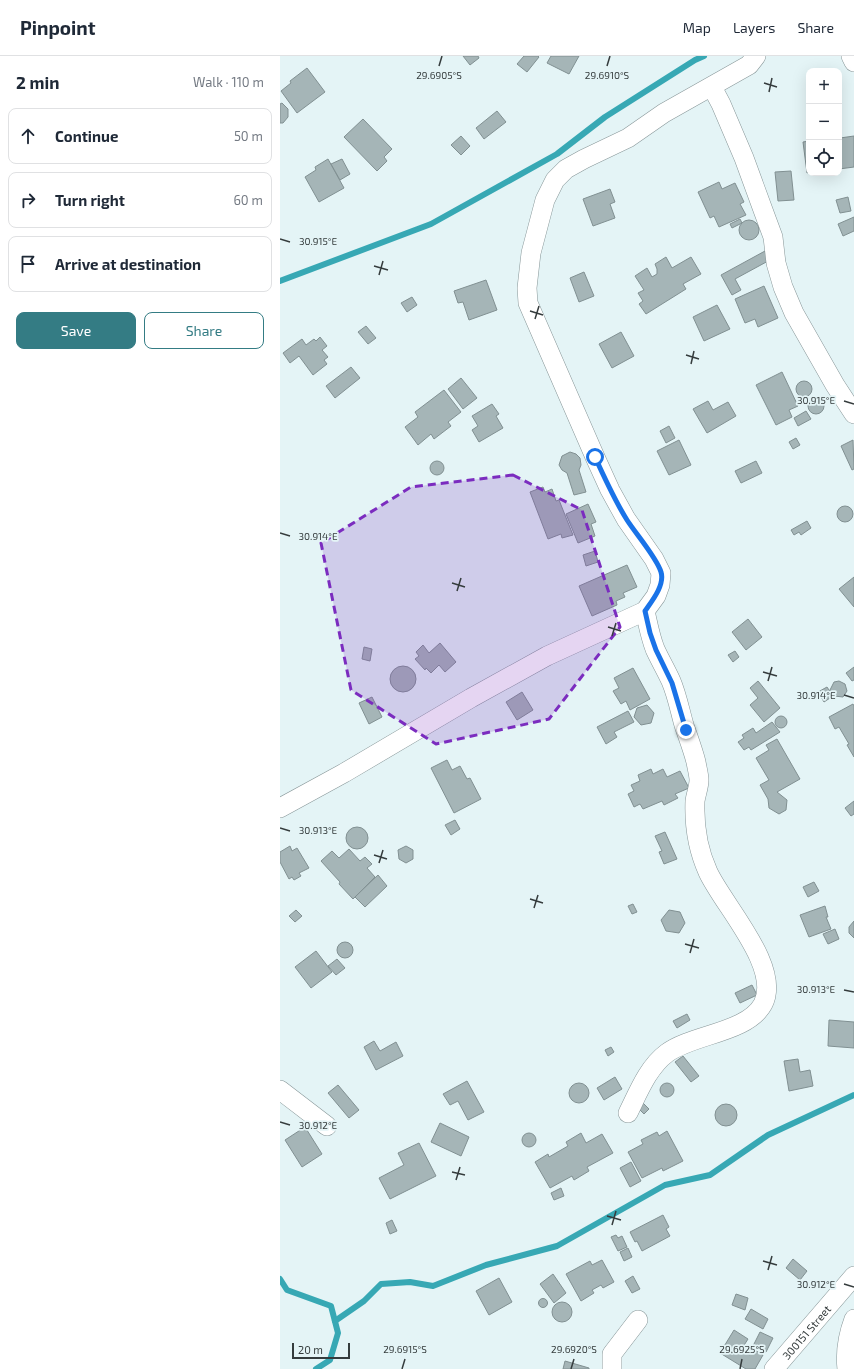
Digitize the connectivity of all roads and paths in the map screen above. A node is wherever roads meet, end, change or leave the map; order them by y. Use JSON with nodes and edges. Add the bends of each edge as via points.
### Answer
{"nodes":[{"id":1,"x":756,"y":56,"type":"edge"},
{"id":2,"x":851,"y":56,"type":"edge"},
{"id":3,"x":854,"y":62,"type":"edge"},
{"id":4,"x":712,"y":87,"type":"junction"},
{"id":5,"x":854,"y":414,"type":"edge"},
{"id":6,"x":645,"y":611,"type":"junction"},
{"id":7,"x":280,"y":808,"type":"edge"},
{"id":8,"x":280,"y":1090,"type":"edge"},
{"id":9,"x":628,"y":1113,"type":"dead end"},
{"id":10,"x":327,"y":1126,"type":"dead end"},
{"id":11,"x":852,"y":1283,"type":"edge"},
{"id":12,"x":854,"y":1319,"type":"edge"},
{"id":13,"x":638,"y":1320,"type":"dead end"},
{"id":14,"x":612,"y":1369,"type":"edge"},
{"id":15,"x":774,"y":1369,"type":"edge"},
{"id":16,"x":847,"y":1369,"type":"edge"}],
"edges":[{"from":1,"to":4,"type":"street","via":[[749,65]]},
{"from":2,"to":3,"type":"street"},
{"from":4,"to":5,"type":"street","via":[[741,151],[763,210],[773,238],[776,263],[783,287],[794,313]]},
{"from":4,"to":6,"type":"street","via":[[664,113],[628,138],[566,169],[555,180],[545,200],[528,275],[528,303],[595,457],[626,519],[661,573],[656,596]]},
{"from":6,"to":7,"type":"street","via":[[547,656]]},
{"from":6,"to":9,"type":"street","via":[[656,650],[672,683],[696,761],[699,780],[695,800],[695,826],[700,849],[708,872],[741,922],[752,944],[767,984],[766,994],[755,1015],[737,1025],[687,1042],[667,1052],[654,1065]]},
{"from":8,"to":10,"type":"street"},
{"from":11,"to":15,"type":"street","name":"300151 Street"},
{"from":12,"to":16,"type":"street","via":[[846,1354]]},
{"from":13,"to":14,"type":"street","via":[[612,1354]]}]}
